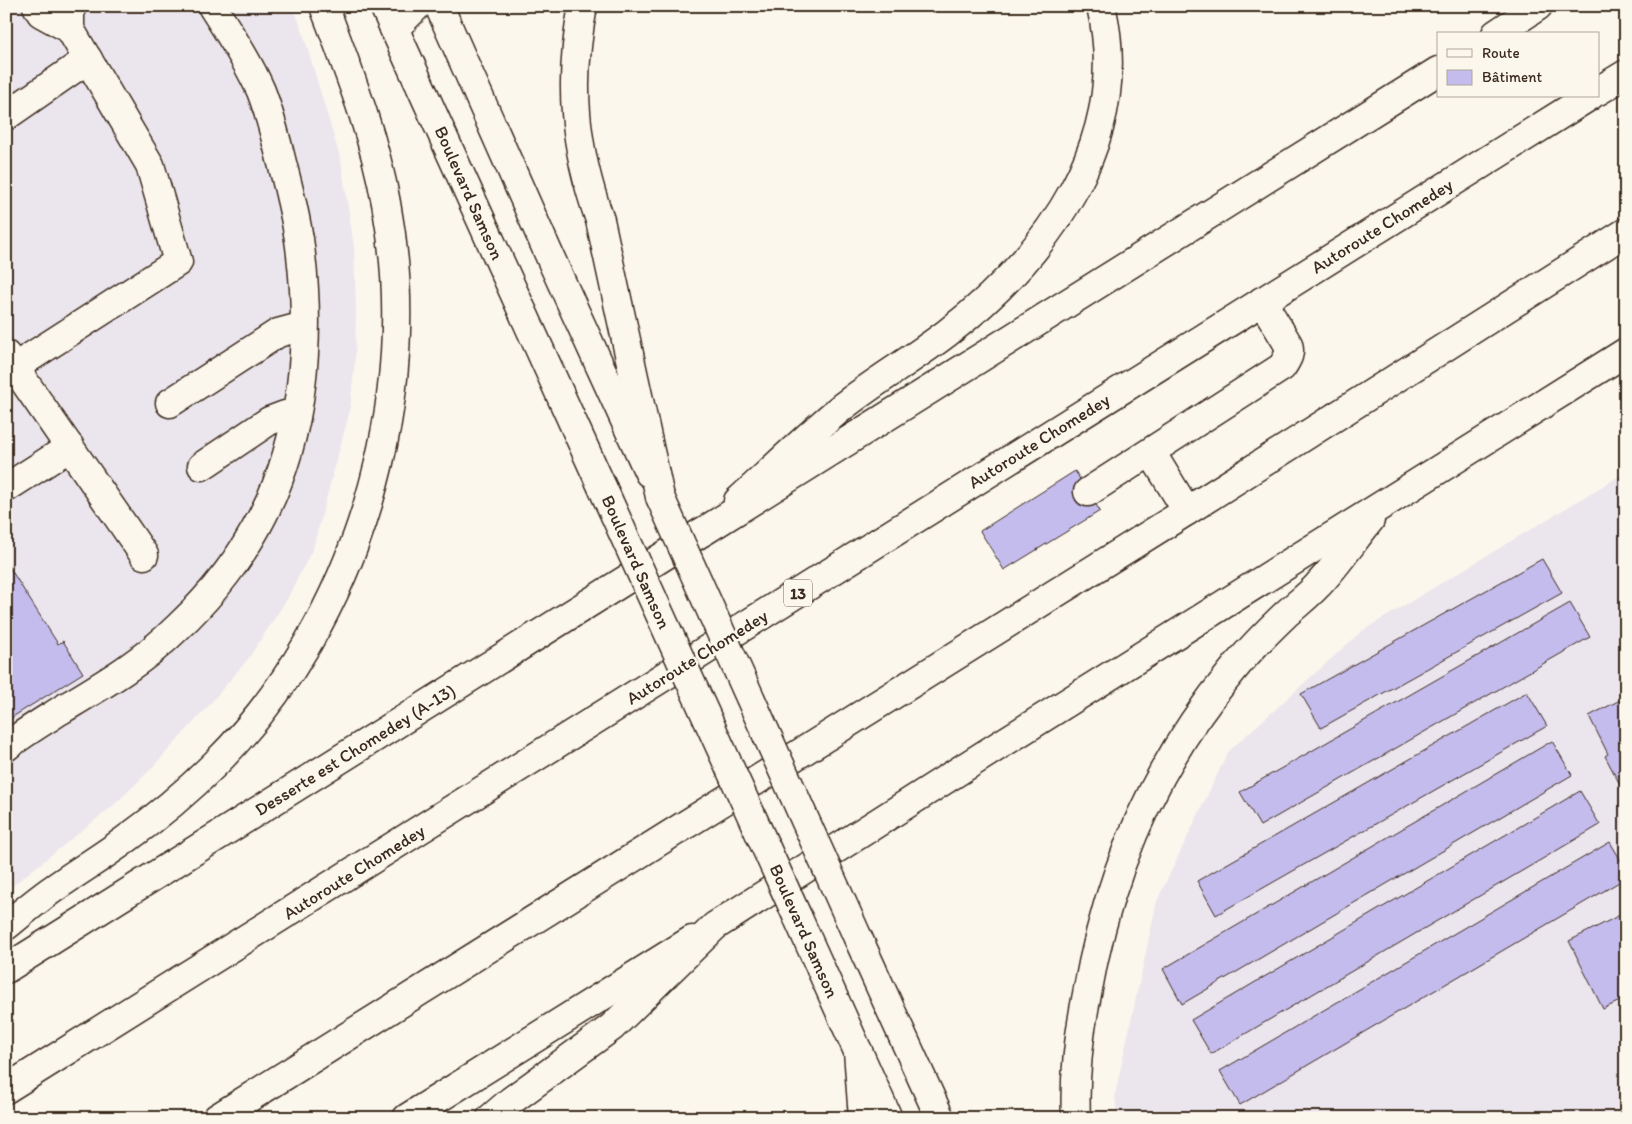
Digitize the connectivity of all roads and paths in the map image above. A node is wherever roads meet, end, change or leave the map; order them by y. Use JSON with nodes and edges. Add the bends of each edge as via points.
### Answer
{"nodes":[{"id":1,"x":212,"y":6,"type":"edge"},
{"id":2,"x":324,"y":6,"type":"edge"},
{"id":3,"x":417,"y":6,"type":"edge"},
{"id":4,"x":439,"y":6,"type":"edge"},
{"id":5,"x":583,"y":6,"type":"edge"},
{"id":6,"x":1101,"y":6,"type":"edge"},
{"id":7,"x":1538,"y":6,"type":"edge"},
{"id":8,"x":42,"y":8,"type":"edge"},
{"id":9,"x":70,"y":17,"type":"edge"},
{"id":10,"x":389,"y":18,"type":"edge"},
{"id":11,"x":1499,"y":32,"type":"edge"},
{"id":12,"x":88,"y":59,"type":"junction"},
{"id":13,"x":1437,"y":72,"type":"edge"},
{"id":14,"x":1626,"y":74,"type":"edge"},
{"id":15,"x":1600,"y":90,"type":"edge"},
{"id":16,"x":1587,"y":98,"type":"edge"},
{"id":17,"x":6,"y":116,"type":"edge"},
{"id":18,"x":1626,"y":232,"type":"edge"},
{"id":19,"x":1262,"y":301,"type":"junction"},
{"id":20,"x":304,"y":326,"type":"junction"},
{"id":21,"x":1626,"y":352,"type":"edge"},
{"id":22,"x":11,"y":361,"type":"edge"},
{"id":23,"x":170,"y":403,"type":"dead end"},
{"id":24,"x":296,"y":416,"type":"junction"},
{"id":25,"x":70,"y":447,"type":"junction"},
{"id":26,"x":1151,"y":452,"type":"junction"},
{"id":27,"x":648,"y":461,"type":"junction"},
{"id":28,"x":202,"y":466,"type":"dead end"},
{"id":29,"x":6,"y":488,"type":"edge"},
{"id":30,"x":1088,"y":492,"type":"dead end"},
{"id":31,"x":1381,"y":505,"type":"junction"},
{"id":32,"x":1187,"y":511,"type":"junction"},
{"id":33,"x":704,"y":531,"type":"junction"},
{"id":34,"x":144,"y":555,"type":"dead end"},
{"id":35,"x":6,"y":747,"type":"edge"},
{"id":36,"x":6,"y":926,"type":"edge"},
{"id":37,"x":715,"y":926,"type":"junction"},
{"id":38,"x":6,"y":969,"type":"edge"},
{"id":39,"x":858,"y":1051,"type":"junction"},
{"id":40,"x":6,"y":1089,"type":"edge"},
{"id":41,"x":217,"y":1118,"type":"edge"},
{"id":42,"x":407,"y":1118,"type":"edge"},
{"id":43,"x":491,"y":1118,"type":"edge"},
{"id":44,"x":863,"y":1118,"type":"edge"},
{"id":45,"x":888,"y":1118,"type":"edge"},
{"id":46,"x":940,"y":1118,"type":"edge"},
{"id":47,"x":1076,"y":1118,"type":"edge"}],
"edges":[{"from":1,"to":20,"type":"main road","via":[[245,60],[273,130],[297,226]]},
{"from":2,"to":36,"type":"main road","via":[[374,152],[386,203],[395,266],[393,384],[379,466],[361,527],[340,581],[317,626],[282,683],[239,738],[196,782],[149,822],[52,889]]},
{"from":3,"to":10,"type":"main road"},
{"from":4,"to":27,"type":"main road"},
{"from":5,"to":27,"type":"main road","via":[[575,75],[575,115],[580,151],[600,220]]},
{"from":6,"to":33,"type":"main road","via":[[1108,61],[1102,113],[1094,146],[1078,185],[1048,233],[1009,278],[973,311],[843,407]]},
{"from":7,"to":11,"type":"main road"},
{"from":8,"to":9,"type":"main road"},
{"from":9,"to":12,"type":"main road"},
{"from":10,"to":39,"type":"main road","name":"Boulevard Samson","bridge":true},
{"from":12,"to":17,"type":"main road"},
{"from":12,"to":22,"type":"main road","via":[[150,165],[178,262]]},
{"from":13,"to":33,"type":"main road"},
{"from":14,"to":15,"type":"main road"},
{"from":16,"to":19,"type":"main road","name":"Autoroute Chomedey","number":"13"},
{"from":18,"to":32,"type":"main road"},
{"from":19,"to":26,"type":"main road","via":[[1288,344],[1290,351],[1282,368]]},
{"from":19,"to":40,"type":"main road","name":"Autoroute Chomedey","number":"13"},
{"from":20,"to":23,"type":"main road","via":[[278,334]]},
{"from":20,"to":24,"type":"main road"},
{"from":21,"to":31,"type":"main road"},
{"from":22,"to":25,"type":"main road"},
{"from":24,"to":28,"type":"main road","via":[[285,415],[269,421]]},
{"from":24,"to":35,"type":"main road","via":[[288,454],[263,515],[248,542],[202,602],[151,651]]},
{"from":25,"to":29,"type":"main road"},
{"from":25,"to":34,"type":"main road"},
{"from":26,"to":30,"type":"main road"},
{"from":26,"to":32,"type":"main road"},
{"from":27,"to":46,"type":"main road","bridge":true,"via":[[660,497]]},
{"from":31,"to":37,"type":"main road"},
{"from":31,"to":47,"type":"main road","via":[[1318,585],[1232,672],[1189,730],[1146,805],[1118,869],[1096,943],[1083,1012]]},
{"from":32,"to":41,"type":"main road"},
{"from":33,"to":38,"type":"main road","name":"Desserte est Chomedey (A-13)"},
{"from":37,"to":42,"type":"main road"},
{"from":37,"to":43,"type":"main road","via":[[612,1027]]},
{"from":39,"to":44,"type":"main road"},
{"from":39,"to":45,"type":"main road","name":"Boulevard Samson"}]}
